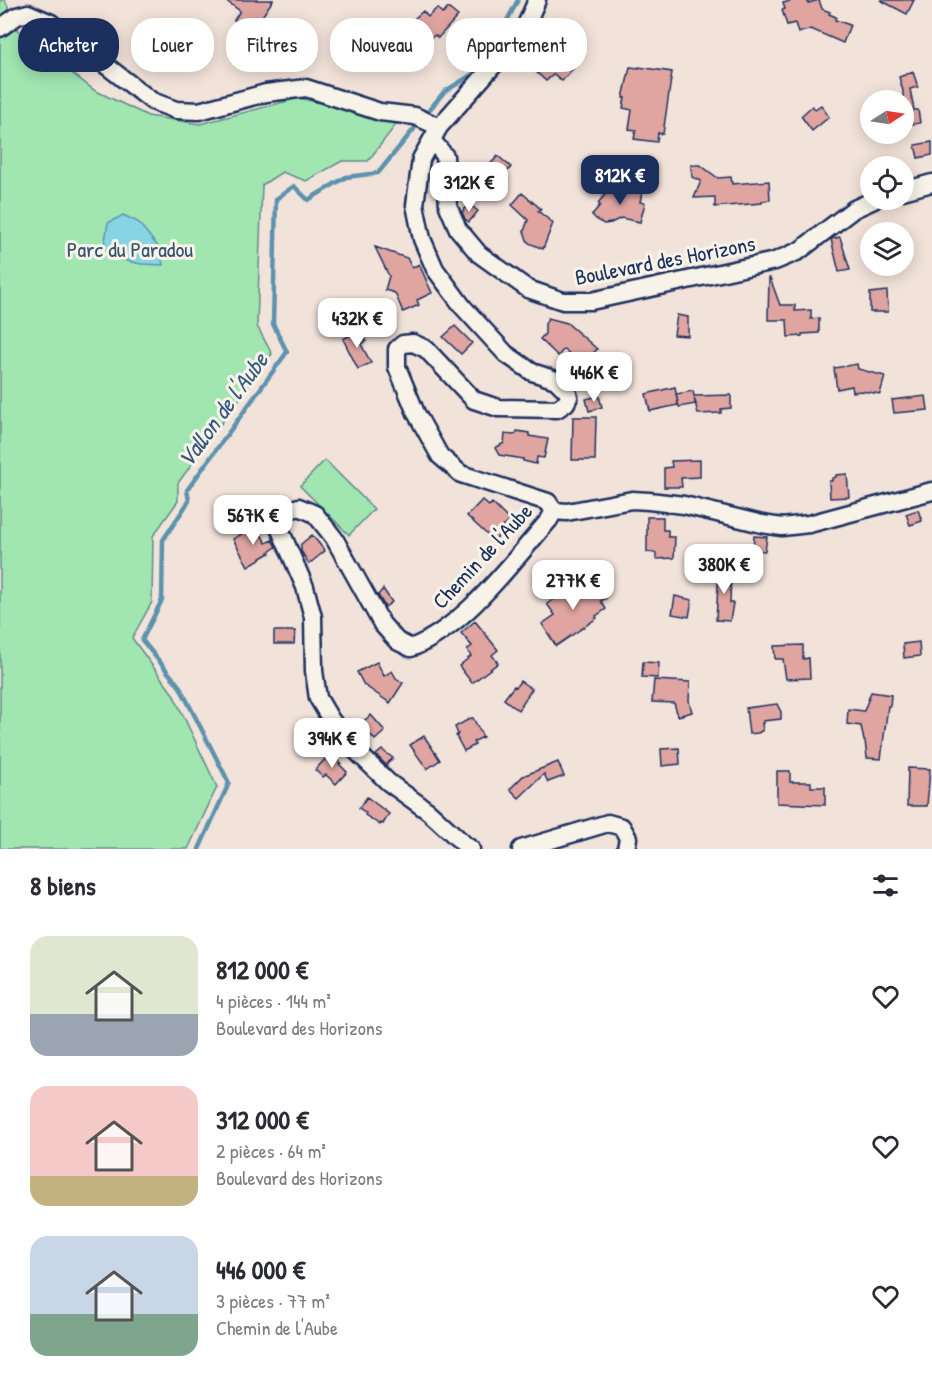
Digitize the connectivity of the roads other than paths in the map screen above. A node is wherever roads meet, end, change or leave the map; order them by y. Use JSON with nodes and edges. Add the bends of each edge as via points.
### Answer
{"nodes":[{"id":1,"x":537,"y":0,"type":"edge"},
{"id":2,"x":0,"y":28,"type":"edge"},
{"id":3,"x":436,"y":134,"type":"junction"},
{"id":4,"x":932,"y":183,"type":"edge"},
{"id":5,"x":914,"y":188,"type":"edge"},
{"id":6,"x":860,"y":206,"type":"edge"},
{"id":7,"x":932,"y":491,"type":"edge"},
{"id":8,"x":554,"y":510,"type":"junction"},
{"id":9,"x":471,"y":849,"type":"edge"},
{"id":10,"x":521,"y":849,"type":"edge"},
{"id":11,"x":626,"y":849,"type":"edge"}],
"edges":[{"from":1,"to":3,"type":"street","via":[[523,32]]},
{"from":2,"to":3,"type":"street","via":[[28,13],[51,22],[152,101],[176,110],[199,111],[266,93],[306,88],[380,112],[415,116]]},
{"from":3,"to":6,"type":"street","name":"Boulevard des Horizons","via":[[445,156],[447,206],[458,230],[479,254],[528,289],[563,301],[591,301],[775,261],[799,251]]},
{"from":3,"to":8,"type":"street","name":"Chemin de l'Aube","via":[[421,159],[415,205],[422,239],[435,269],[506,354],[532,372],[556,380],[569,397],[557,409],[498,408],[474,400],[426,349],[413,343],[397,349],[397,367],[440,456],[461,474],[548,502]]},
{"from":4,"to":5,"type":"street"},
{"from":7,"to":8,"type":"street","via":[[809,524],[782,527],[649,501],[567,512]]},
{"from":8,"to":9,"type":"street","name":"Chemin de l'Aube","via":[[462,616],[411,648],[397,641],[382,624],[334,538],[315,514],[299,507],[283,512],[278,525],[305,587],[313,617],[318,698],[331,720],[388,782]]},
{"from":10,"to":11,"type":"street","via":[[608,824],[622,826],[628,838]]}]}
